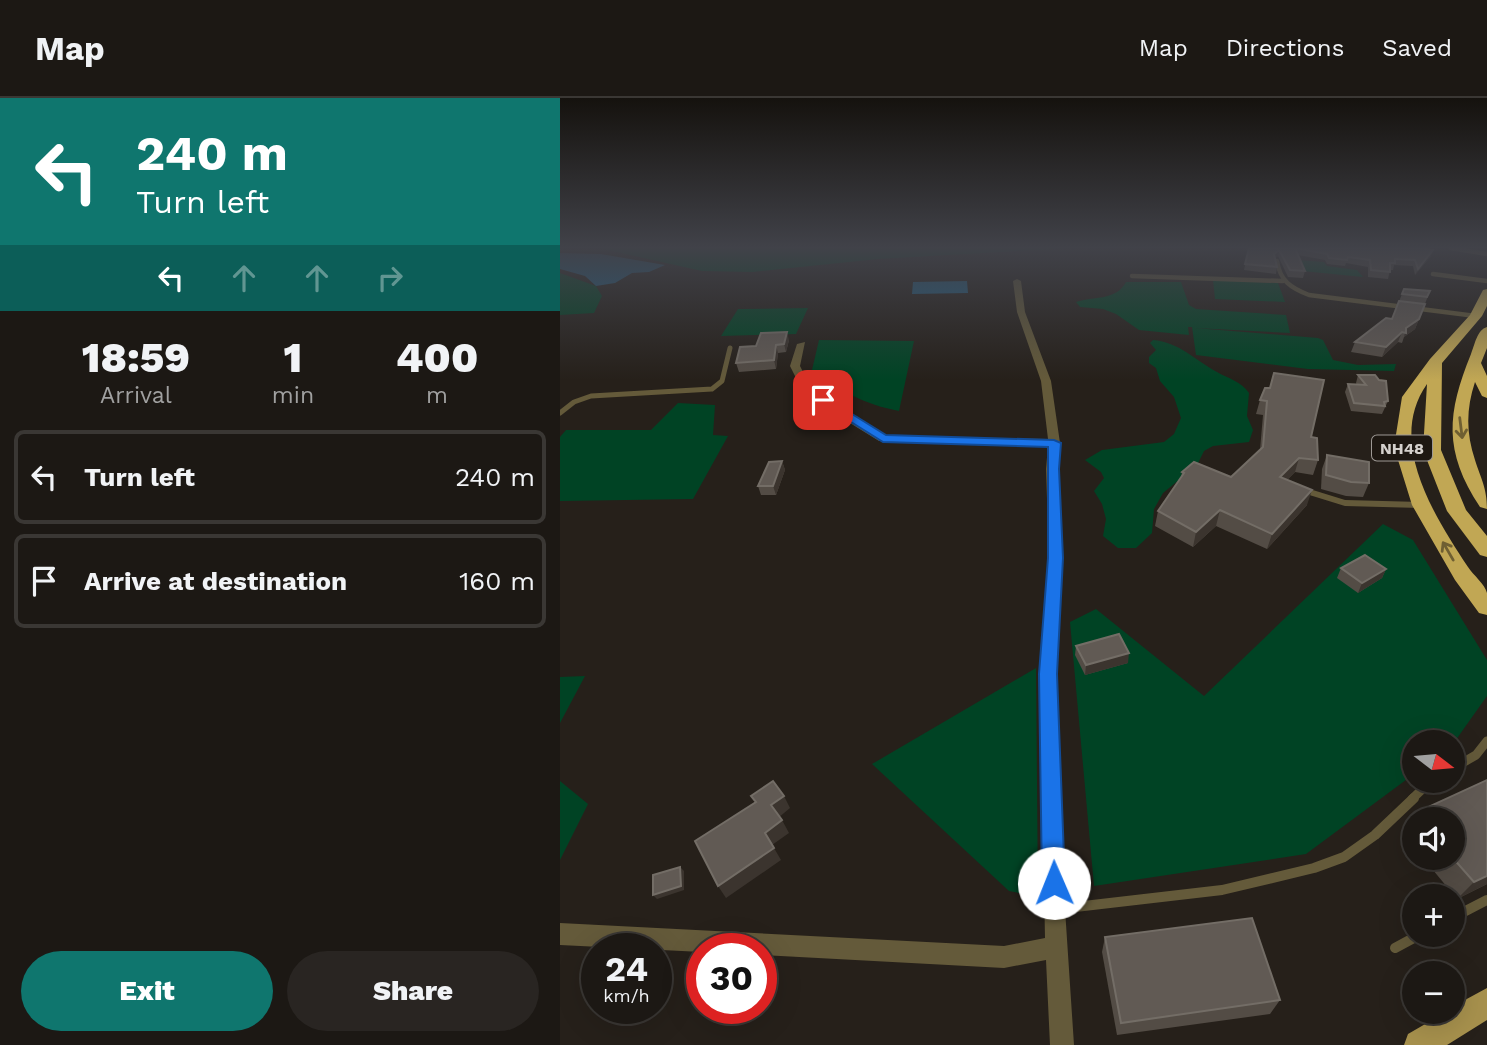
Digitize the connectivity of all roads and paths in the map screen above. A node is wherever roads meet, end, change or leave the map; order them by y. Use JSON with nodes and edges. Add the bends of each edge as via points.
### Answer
{"nodes":[{"id":1,"x":1018,"y":292,"type":"edge"},
{"id":2,"x":1301,"y":292,"type":"edge"},
{"id":3,"x":1487,"y":293,"type":"edge"},
{"id":4,"x":1476,"y":316,"type":"junction"},
{"id":5,"x":1487,"y":331,"type":"edge"},
{"id":6,"x":802,"y":344,"type":"dead end"},
{"id":7,"x":730,"y":348,"type":"dead end"},
{"id":8,"x":1435,"y":362,"type":"junction"},
{"id":9,"x":1482,"y":362,"type":"edge"},
{"id":10,"x":1487,"y":393,"type":"edge"},
{"id":11,"x":560,"y":413,"type":"edge"},
{"id":12,"x":1054,"y":443,"type":"junction"},
{"id":13,"x":1301,"y":489,"type":"edge"},
{"id":14,"x":1487,"y":503,"type":"edge"},
{"id":15,"x":1422,"y":505,"type":"junction"},
{"id":16,"x":1487,"y":550,"type":"edge"},
{"id":17,"x":1487,"y":607,"type":"edge"},
{"id":18,"x":1487,"y":741,"type":"edge"},
{"id":19,"x":1465,"y":761,"type":"edge"},
{"id":20,"x":1419,"y":793,"type":"edge"},
{"id":21,"x":1487,"y":900,"type":"edge"},
{"id":22,"x":1054,"y":909,"type":"junction"},
{"id":23,"x":1465,"y":911,"type":"edge"},
{"id":24,"x":560,"y":934,"type":"edge"},
{"id":25,"x":1402,"y":944,"type":"edge"},
{"id":26,"x":1057,"y":947,"type":"junction"},
{"id":27,"x":1395,"y":948,"type":"dead end"},
{"id":28,"x":1487,"y":1003,"type":"edge"},
{"id":29,"x":1062,"y":1045,"type":"edge"},
{"id":30,"x":1419,"y":1045,"type":"edge"}],
"edges":[{"from":1,"to":12,"type":"street","via":[[1046,381]]},
{"from":2,"to":4,"type":"lane"},
{"from":3,"to":4,"type":"highway","number":"NH48"},
{"from":4,"to":8,"type":"highway","number":"NH48"},
{"from":5,"to":9,"type":"highway"},
{"from":6,"to":12,"type":"street","via":[[795,366],[805,386],[883,439]]},
{"from":7,"to":11,"type":"lane","via":[[722,381],[712,390],[593,395]]},
{"from":8,"to":15,"type":"highway","number":"NH48","via":[[1410,397],[1402,447]]},
{"from":8,"to":16,"type":"highway","via":[[1432,450],[1457,511]]},
{"from":9,"to":10,"type":"highway"},
{"from":9,"to":14,"type":"highway","one_way":true,"via":[[1458,419],[1465,457]]},
{"from":12,"to":22,"type":"street","via":[[1056,558],[1048,674]]},
{"from":13,"to":15,"type":"lane","via":[[1322,500],[1349,504]]},
{"from":17,"to":15,"type":"highway","number":"NH48","one_way":true,"via":[[1462,575]]},
{"from":18,"to":19,"type":"lane"},
{"from":20,"to":22,"type":"lane","via":[[1375,835],[1344,857],[1314,868],[1222,890]]},
{"from":21,"to":23,"type":"lane"},
{"from":22,"to":26,"type":"street"},
{"from":24,"to":26,"type":"street","via":[[1003,957]]},
{"from":25,"to":27,"type":"lane"},
{"from":26,"to":29,"type":"street"},
{"from":28,"to":30,"type":"main road"}]}
